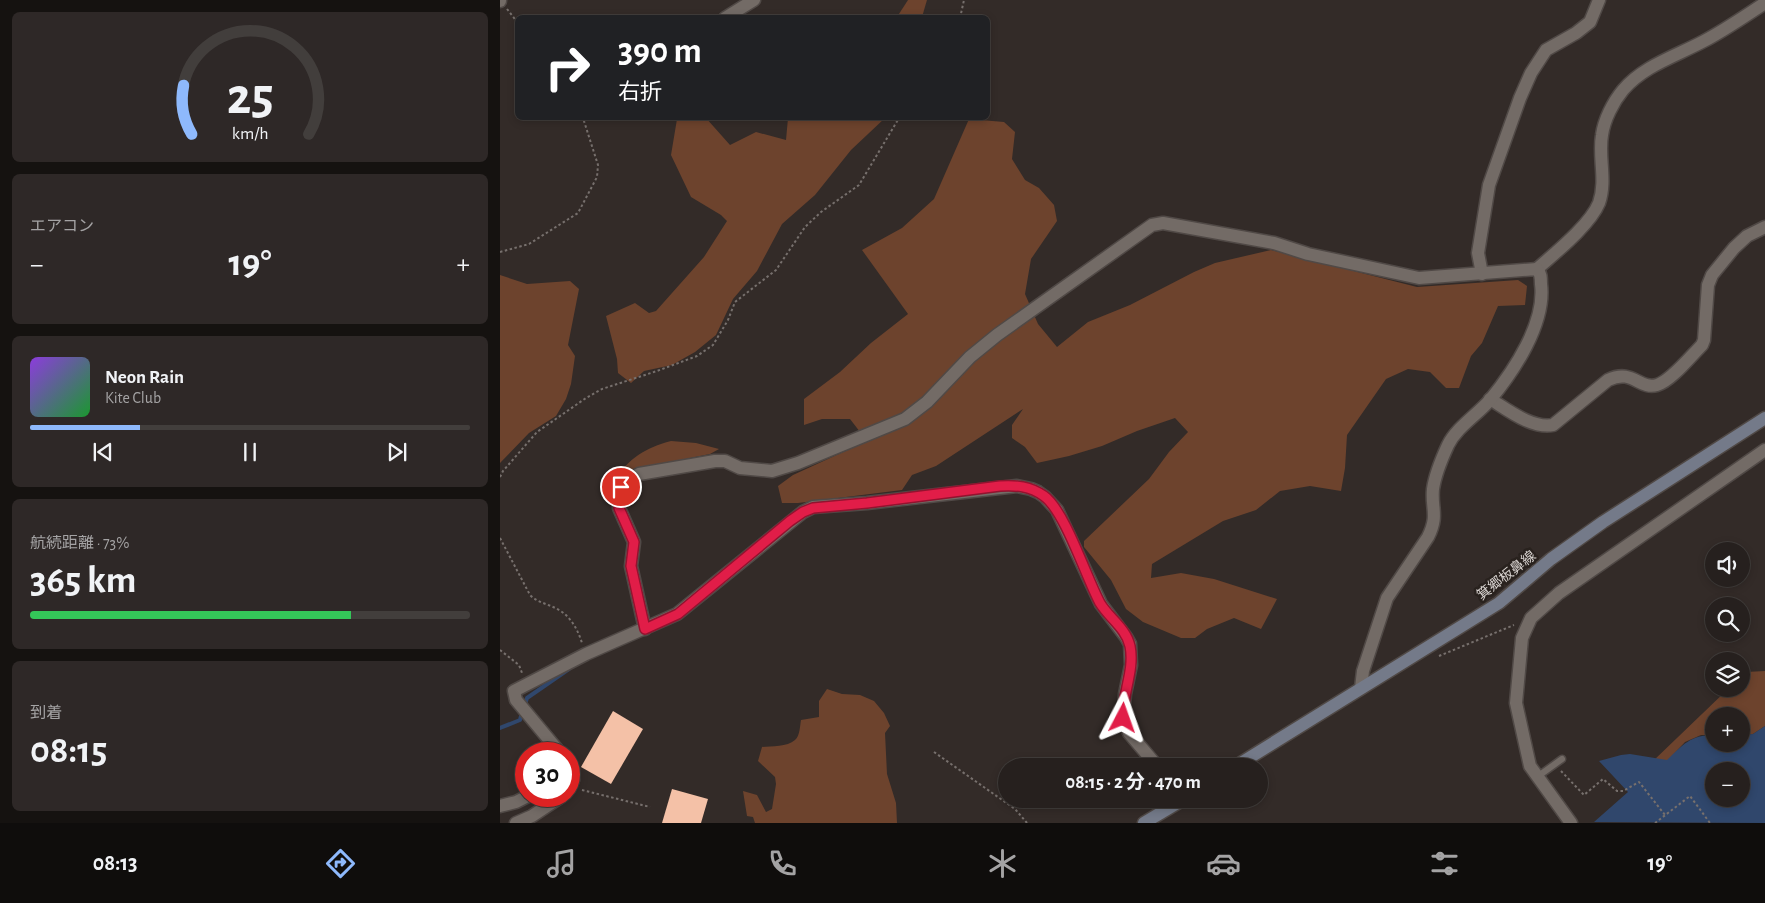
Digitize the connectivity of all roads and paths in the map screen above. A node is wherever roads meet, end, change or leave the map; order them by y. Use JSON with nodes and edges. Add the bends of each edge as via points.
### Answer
{"nodes":[{"id":1,"x":500,"y":0,"type":"edge"},
{"id":2,"x":754,"y":0,"type":"edge"},
{"id":3,"x":964,"y":0,"type":"edge"},
{"id":4,"x":1599,"y":0,"type":"edge"},
{"id":5,"x":1765,"y":3,"type":"edge"},
{"id":6,"x":730,"y":15,"type":"edge"},
{"id":7,"x":961,"y":15,"type":"edge"},
{"id":8,"x":515,"y":19,"type":"edge"},
{"id":9,"x":584,"y":120,"type":"edge"},
{"id":10,"x":898,"y":120,"type":"edge"},
{"id":11,"x":1765,"y":227,"type":"edge"},
{"id":12,"x":500,"y":252,"type":"edge"},
{"id":13,"x":1537,"y":269,"type":"junction"},
{"id":14,"x":1482,"y":274,"type":"junction"},
{"id":15,"x":1490,"y":399,"type":"junction"},
{"id":16,"x":1765,"y":418,"type":"edge"},
{"id":17,"x":1765,"y":450,"type":"edge"},
{"id":18,"x":500,"y":477,"type":"edge"},
{"id":19,"x":500,"y":538,"type":"edge"},
{"id":20,"x":1528,"y":623,"type":"junction"},
{"id":21,"x":645,"y":629,"type":"junction"},
{"id":22,"x":500,"y":650,"type":"edge"},
{"id":23,"x":586,"y":654,"type":"junction"},
{"id":24,"x":1439,"y":656,"type":"dead end"},
{"id":25,"x":526,"y":685,"type":"junction"},
{"id":26,"x":1361,"y":688,"type":"junction"},
{"id":27,"x":551,"y":742,"type":"edge"},
{"id":28,"x":934,"y":752,"type":"dead end"},
{"id":29,"x":1150,"y":758,"type":"edge"},
{"id":30,"x":1249,"y":758,"type":"edge"},
{"id":31,"x":1562,"y":759,"type":"dead end"},
{"id":32,"x":1555,"y":764,"type":"junction"},
{"id":33,"x":1537,"y":777,"type":"junction"},
{"id":34,"x":580,"y":794,"type":"edge"},
{"id":35,"x":515,"y":802,"type":"edge"},
{"id":36,"x":500,"y":806,"type":"edge"},
{"id":37,"x":545,"y":807,"type":"edge"},
{"id":38,"x":650,"y":807,"type":"dead end"},
{"id":39,"x":1166,"y":808,"type":"edge"},
{"id":40,"x":1665,"y":815,"type":"junction"},
{"id":41,"x":516,"y":823,"type":"edge"},
{"id":42,"x":1027,"y":823,"type":"edge"},
{"id":43,"x":1144,"y":823,"type":"edge"},
{"id":44,"x":1572,"y":823,"type":"edge"},
{"id":45,"x":1655,"y":823,"type":"edge"},
{"id":46,"x":1710,"y":823,"type":"edge"}],
"edges":[{"from":1,"to":8,"type":"path"},
{"from":2,"to":6,"type":"street"},
{"from":3,"to":7,"type":"path"},
{"from":4,"to":14,"type":"street","via":[[1590,22],[1576,34],[1546,50],[1520,98],[1489,185],[1478,253]]},
{"from":5,"to":13,"type":"street","via":[[1704,41],[1642,73],[1623,90],[1610,110],[1602,135],[1603,180],[1598,203],[1565,244]]},
{"from":9,"to":12,"type":"path","via":[[598,165],[597,178],[578,213],[529,244]]},
{"from":10,"to":18,"type":"path","via":[[859,185],[805,227],[776,270],[735,302],[713,345],[697,356],[602,389],[586,398],[537,432]]},
{"from":11,"to":15,"type":"street","via":[[1747,236],[1712,275],[1708,285],[1702,345],[1665,382],[1649,385],[1618,375],[1553,425],[1545,426],[1522,418]]},
{"from":13,"to":14,"type":"street"},
{"from":13,"to":15,"type":"street","via":[[1543,294],[1540,315],[1513,368]]},
{"from":14,"to":21,"type":"street","via":[[1419,278],[1308,254],[1274,243],[1163,223],[1152,225],[997,335],[970,357],[927,402],[904,419],[772,471],[740,468],[725,461],[715,461],[639,474],[626,481],[619,494],[619,508],[634,542],[631,566]]},
{"from":15,"to":26,"type":"street","via":[[1449,444],[1434,483],[1433,528],[1387,598],[1363,670]]},
{"from":16,"to":26,"type":"main road","name":"箕郷板鼻線","via":[[1603,522],[1551,559],[1499,603]]},
{"from":17,"to":20,"type":"street","via":[[1558,593]]},
{"from":19,"to":23,"type":"path","via":[[530,595],[570,618]]},
{"from":20,"to":24,"type":"path","via":[[1515,624]]},
{"from":20,"to":33,"type":"street","via":[[1522,638],[1516,703],[1530,766]]},
{"from":21,"to":23,"type":"street"},
{"from":21,"to":29,"type":"street","via":[[678,614],[790,521],[813,508],[1000,486],[1024,487],[1046,497],[1057,510],[1101,604],[1126,637],[1131,665],[1124,694],[1123,718],[1129,733]]},
{"from":22,"to":25,"type":"path","via":[[519,665]]},
{"from":23,"to":25,"type":"street"},
{"from":25,"to":27,"type":"street","via":[[514,691],[516,700]]},
{"from":26,"to":30,"type":"main road","name":"箕郷板鼻線"},
{"from":28,"to":42,"type":"path","via":[[1016,809]]},
{"from":31,"to":32,"type":"lane"},
{"from":32,"to":33,"type":"lane"},
{"from":32,"to":40,"type":"path","via":[[1584,795],[1604,779],[1617,791],[1624,791],[1639,782]]},
{"from":33,"to":44,"type":"street"},
{"from":34,"to":38,"type":"path"},
{"from":35,"to":36,"type":"street"},
{"from":37,"to":41,"type":"street"},
{"from":39,"to":43,"type":"main road"},
{"from":40,"to":45,"type":"path"},
{"from":40,"to":46,"type":"path","via":[[1690,796]]}]}
